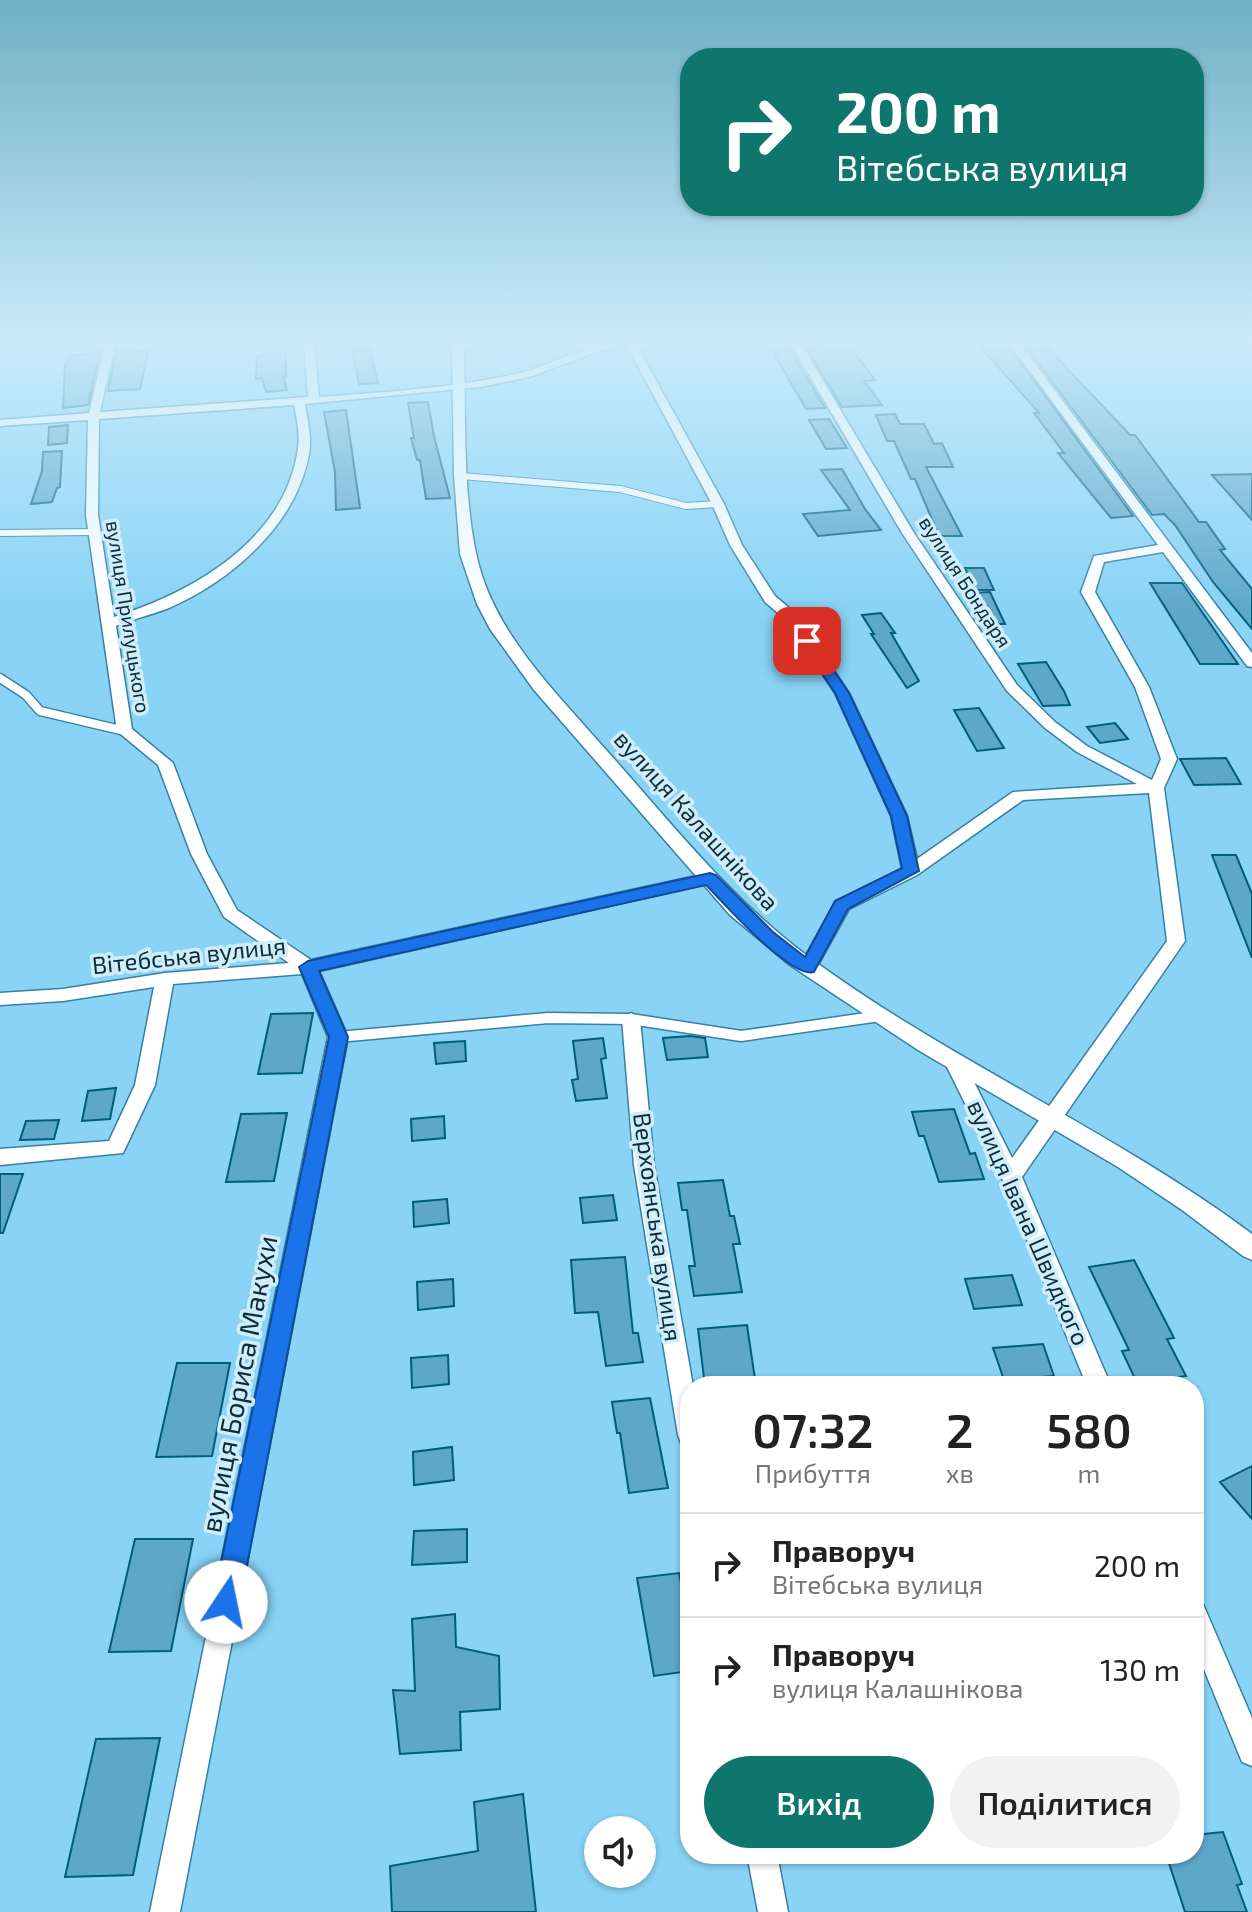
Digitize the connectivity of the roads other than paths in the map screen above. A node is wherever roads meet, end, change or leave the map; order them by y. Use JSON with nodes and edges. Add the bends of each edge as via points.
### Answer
{"nodes":[{"id":1,"x":94,"y":433,"type":"edge"},
{"id":2,"x":302,"y":433,"type":"edge"},
{"id":3,"x":460,"y":433,"type":"edge"},
{"id":4,"x":680,"y":433,"type":"edge"},
{"id":5,"x":849,"y":433,"type":"edge"},
{"id":6,"x":1081,"y":433,"type":"edge"},
{"id":7,"x":461,"y":476,"type":"junction"},
{"id":8,"x":718,"y":504,"type":"junction"},
{"id":9,"x":95,"y":532,"type":"junction"},
{"id":10,"x":0,"y":533,"type":"edge"},
{"id":11,"x":1166,"y":548,"type":"junction"},
{"id":12,"x":110,"y":623,"type":"junction"},
{"id":13,"x":1252,"y":663,"type":"edge"},
{"id":14,"x":0,"y":678,"type":"edge"},
{"id":15,"x":125,"y":731,"type":"junction"},
{"id":16,"x":1156,"y":788,"type":"junction"},
{"id":17,"x":911,"y":871,"type":"junction"},
{"id":18,"x":710,"y":878,"type":"junction"},
{"id":19,"x":308,"y":967,"type":"junction"},
{"id":20,"x":808,"y":968,"type":"junction"},
{"id":21,"x":165,"y":979,"type":"junction"},
{"id":22,"x":0,"y":999,"type":"edge"},
{"id":23,"x":880,"y":1016,"type":"junction"},
{"id":24,"x":631,"y":1019,"type":"junction"},
{"id":25,"x":338,"y":1037,"type":"junction"},
{"id":26,"x":954,"y":1061,"type":"junction"},
{"id":27,"x":1052,"y":1118,"type":"junction"},
{"id":28,"x":0,"y":1157,"type":"edge"},
{"id":29,"x":1011,"y":1176,"type":"junction"},
{"id":30,"x":1252,"y":1249,"type":"edge"},
{"id":31,"x":680,"y":1376,"type":"edge"},
{"id":32,"x":1095,"y":1376,"type":"edge"},
{"id":33,"x":1204,"y":1637,"type":"edge"},
{"id":34,"x":1252,"y":1752,"type":"edge"},
{"id":35,"x":764,"y":1864,"type":"edge"},
{"id":36,"x":165,"y":1912,"type":"edge"},
{"id":37,"x":773,"y":1912,"type":"edge"}],
"edges":[{"from":1,"to":9,"type":"street","name":"вулиця Прилуцького"},
{"from":2,"to":12,"type":"street","via":[[304,448],[287,501],[231,565],[168,603]]},
{"from":3,"to":7,"type":"street","name":"вулиця Калашнікова"},
{"from":4,"to":8,"type":"street"},
{"from":5,"to":16,"type":"street","name":"вулиця Бондаря","via":[[908,533],[1012,688],[1082,749]]},
{"from":6,"to":11,"type":"street"},
{"from":7,"to":8,"type":"lane","via":[[620,489],[686,506]]},
{"from":7,"to":18,"type":"street","name":"вулиця Калашнікова","via":[[468,554],[498,629],[540,686]]},
{"from":8,"to":17,"type":"street","via":[[770,599],[790,616],[842,693],[899,816]]},
{"from":9,"to":10,"type":"lane"},
{"from":9,"to":12,"type":"street","name":"вулиця Прилуцького"},
{"from":11,"to":13,"type":"street"},
{"from":11,"to":16,"type":"street","via":[[1099,559],[1088,592],[1142,687],[1169,759]]},
{"from":12,"to":15,"type":"street","name":"вулиця Прилуцького"},
{"from":14,"to":15,"type":"lane","via":[[40,711]]},
{"from":15,"to":19,"type":"street","name":"вулиця Прилуцького","via":[[165,763],[199,854],[230,913]]},
{"from":16,"to":17,"type":"street","via":[[1019,795]]},
{"from":16,"to":27,"type":"street","via":[[1176,941]]},
{"from":17,"to":20,"type":"street","via":[[842,905]]},
{"from":18,"to":19,"type":"street","name":"Вітебська вулиця"},
{"from":18,"to":20,"type":"street","name":"вулиця Калашнікова","via":[[767,937]]},
{"from":19,"to":21,"type":"street","name":"Вітебська вулиця"},
{"from":19,"to":25,"type":"street"},
{"from":20,"to":23,"type":"street","name":"вулиця Калашнікова"},
{"from":21,"to":22,"type":"street","name":"Вітебська вулиця"},
{"from":21,"to":28,"type":"street","via":[[145,1085],[116,1148]]},
{"from":23,"to":24,"type":"lane","via":[[741,1036]]},
{"from":23,"to":26,"type":"street","name":"вулиця Калашнікова"},
{"from":24,"to":25,"type":"lane","via":[[548,1018]]},
{"from":24,"to":31,"type":"street","name":"Верхоянська вулиця","via":[[644,1165]]},
{"from":25,"to":36,"type":"street","name":"вулиця Бориса Макухи"},
{"from":26,"to":27,"type":"street","name":"вулиця Калашнікова"},
{"from":26,"to":29,"type":"street","name":"вулиця Івана Швидкого"},
{"from":27,"to":29,"type":"street"},
{"from":27,"to":30,"type":"street","name":"вулиця Калашнікова","via":[[1160,1180]]},
{"from":29,"to":32,"type":"street","name":"вулиця Івана Швидкого"},
{"from":33,"to":34,"type":"street"},
{"from":35,"to":37,"type":"street"}]}
